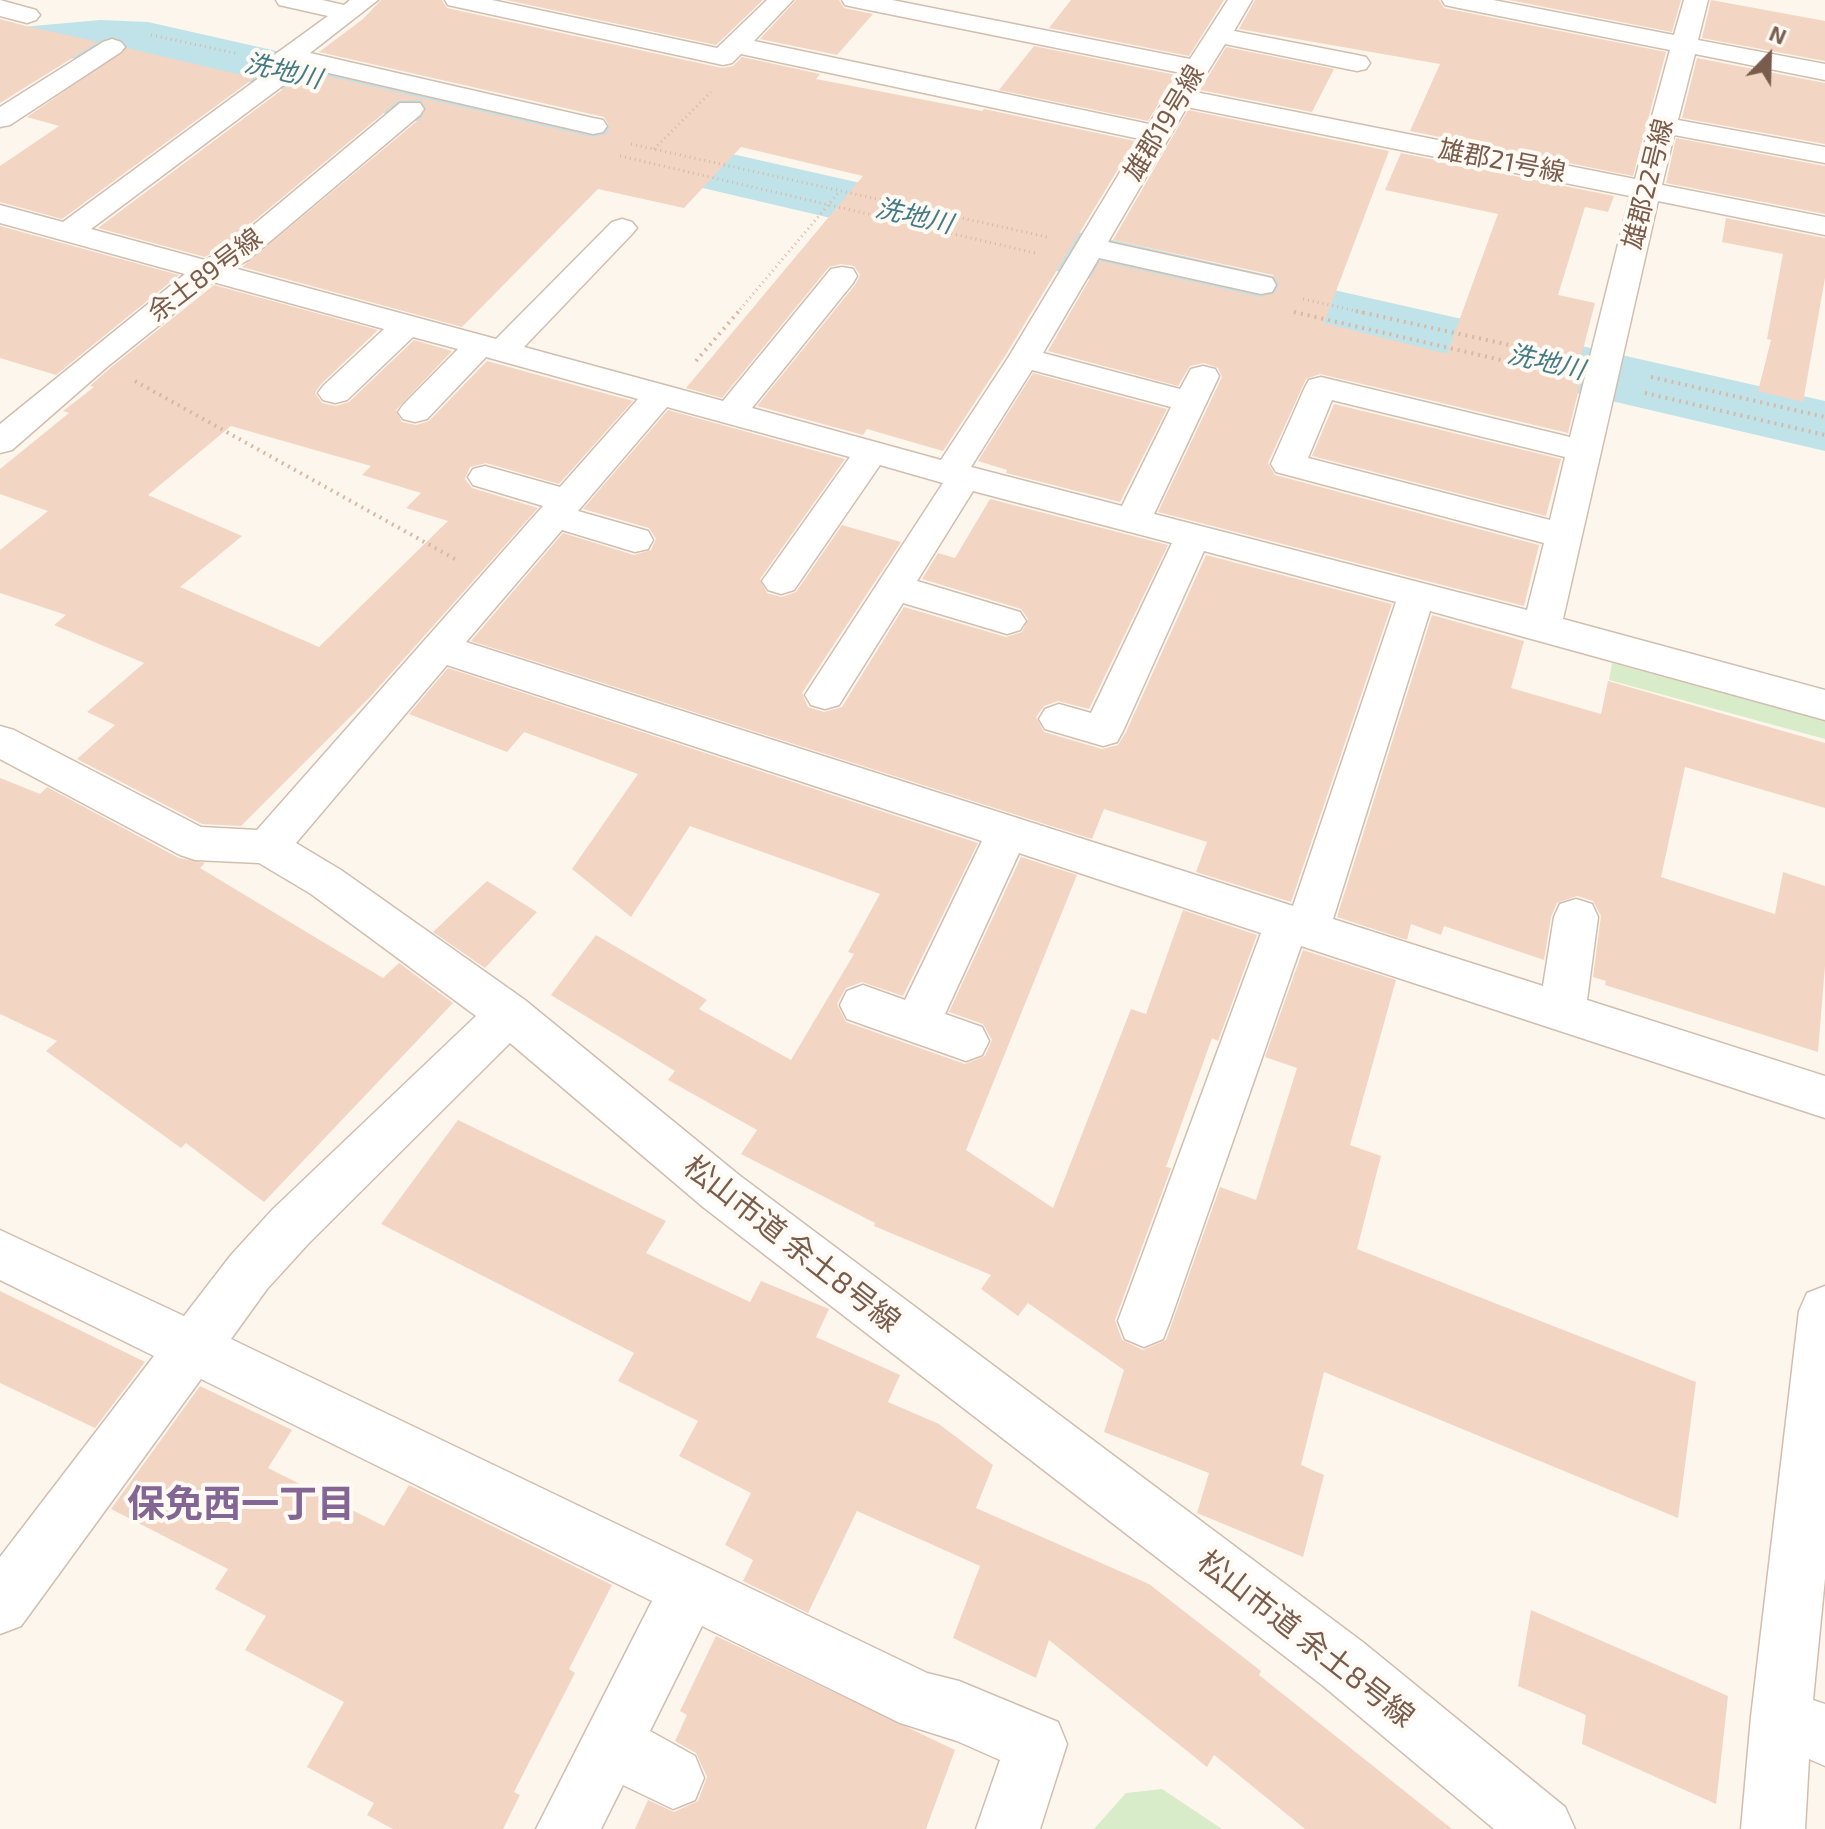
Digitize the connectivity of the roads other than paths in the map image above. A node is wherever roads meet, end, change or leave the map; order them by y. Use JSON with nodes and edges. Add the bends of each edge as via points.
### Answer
{"nodes":[{"id":1,"x":288,"y":0,"type":"edge"},
{"id":2,"x":457,"y":0,"type":"edge"},
{"id":3,"x":781,"y":0,"type":"edge"},
{"id":4,"x":854,"y":0,"type":"edge"},
{"id":5,"x":1240,"y":0,"type":"edge"},
{"id":6,"x":1454,"y":0,"type":"edge"},
{"id":7,"x":1696,"y":0,"type":"edge"},
{"id":8,"x":356,"y":7,"type":"edge"},
{"id":9,"x":0,"y":8,"type":"edge"},
{"id":10,"x":27,"y":15,"type":"dead end"},
{"id":11,"x":1217,"y":35,"type":"junction"},
{"id":12,"x":1684,"y":44,"type":"junction"},
{"id":13,"x":112,"y":47,"type":"dead end"},
{"id":14,"x":729,"y":51,"type":"junction"},
{"id":15,"x":1357,"y":63,"type":"dead end"},
{"id":16,"x":281,"y":66,"type":"junction"},
{"id":17,"x":1197,"y":68,"type":"junction"},
{"id":18,"x":1825,"y":72,"type":"edge"},
{"id":19,"x":1179,"y":97,"type":"junction"},
{"id":20,"x":410,"y":109,"type":"dead end"},
{"id":21,"x":0,"y":119,"type":"edge"},
{"id":22,"x":1663,"y":125,"type":"junction"},
{"id":23,"x":593,"y":126,"type":"dead end"},
{"id":24,"x":1157,"y":134,"type":"junction"},
{"id":25,"x":1825,"y":155,"type":"edge"},
{"id":26,"x":1646,"y":191,"type":"junction"},
{"id":27,"x":0,"y":214,"type":"edge"},
{"id":28,"x":1825,"y":226,"type":"edge"},
{"id":29,"x":622,"y":228,"type":"dead end"},
{"id":30,"x":67,"y":233,"type":"junction"},
{"id":31,"x":1086,"y":255,"type":"junction"},
{"id":32,"x":208,"y":271,"type":"junction"},
{"id":33,"x":842,"y":276,"type":"dead end"},
{"id":34,"x":1270,"y":297,"type":"road end"},
{"id":35,"x":407,"y":325,"type":"junction"},
{"id":36,"x":491,"y":348,"type":"junction"},
{"id":37,"x":1024,"y":358,"type":"junction"},
{"id":38,"x":335,"y":393,"type":"dead end"},
{"id":39,"x":663,"y":395,"type":"junction"},
{"id":40,"x":415,"y":412,"type":"dead end"},
{"id":41,"x":731,"y":413,"type":"junction"},
{"id":42,"x":7,"y":425,"type":"edge"},
{"id":43,"x":872,"y":451,"type":"junction"},
{"id":44,"x":1584,"y":451,"type":"junction"},
{"id":45,"x":957,"y":475,"type":"junction"},
{"id":46,"x":485,"y":477,"type":"dead end"},
{"id":47,"x":560,"y":509,"type":"junction"},
{"id":48,"x":1133,"y":520,"type":"junction"},
{"id":49,"x":1193,"y":536,"type":"junction"},
{"id":50,"x":1563,"y":536,"type":"junction"},
{"id":51,"x":635,"y":540,"type":"dead end"},
{"id":52,"x":781,"y":581,"type":"dead end"},
{"id":53,"x":894,"y":587,"type":"junction"},
{"id":54,"x":1417,"y":594,"type":"junction"},
{"id":55,"x":1007,"y":621,"type":"dead end"},
{"id":56,"x":1542,"y":627,"type":"junction"},
{"id":57,"x":440,"y":648,"type":"junction"},
{"id":58,"x":873,"y":689,"type":"dead end"},
{"id":59,"x":1825,"y":705,"type":"edge"},
{"id":60,"x":1059,"y":719,"type":"dead end"},
{"id":61,"x":0,"y":741,"type":"edge"},
{"id":62,"x":1007,"y":832,"type":"junction"},
{"id":63,"x":267,"y":847,"type":"junction"},
{"id":64,"x":1576,"y":917,"type":"dead end"},
{"id":65,"x":1297,"y":926,"type":"junction"},
{"id":66,"x":863,"y":1005,"type":"dead end"},
{"id":67,"x":1562,"y":1013,"type":"junction"},
{"id":68,"x":509,"y":1014,"type":"junction"},
{"id":69,"x":917,"y":1024,"type":"junction"},
{"id":70,"x":966,"y":1041,"type":"dead end"},
{"id":71,"x":1825,"y":1097,"type":"edge"},
{"id":72,"x":0,"y":1254,"type":"edge"},
{"id":73,"x":1825,"y":1311,"type":"edge"},
{"id":74,"x":1144,"y":1321,"type":"dead end"},
{"id":75,"x":192,"y":1347,"type":"junction"},
{"id":76,"x":1814,"y":1510,"type":"edge"},
{"id":77,"x":689,"y":1590,"type":"junction"},
{"id":78,"x":0,"y":1605,"type":"edge"},
{"id":79,"x":1803,"y":1726,"type":"edge"},
{"id":80,"x":613,"y":1745,"type":"junction"},
{"id":81,"x":673,"y":1778,"type":"dead end"},
{"id":82,"x":568,"y":1829,"type":"edge"},
{"id":83,"x":1008,"y":1829,"type":"edge"},
{"id":84,"x":1543,"y":1829,"type":"edge"},
{"id":85,"x":1773,"y":1829,"type":"edge"}],
"edges":[{"from":1,"to":8,"type":"street"},
{"from":2,"to":14,"type":"street"},
{"from":3,"to":14,"type":"street"},
{"from":4,"to":17,"type":"street"},
{"from":5,"to":11,"type":"street","name":"雄郡19号線"},
{"from":6,"to":12,"type":"street"},
{"from":7,"to":12,"type":"street","name":"雄郡22号線"},
{"from":8,"to":16,"type":"street"},
{"from":9,"to":10,"type":"street"},
{"from":11,"to":15,"type":"street"},
{"from":11,"to":17,"type":"street","name":"雄郡19号線"},
{"from":12,"to":18,"type":"street"},
{"from":12,"to":22,"type":"street","name":"雄郡22号線"},
{"from":13,"to":21,"type":"street"},
{"from":14,"to":24,"type":"street"},
{"from":16,"to":23,"type":"street"},
{"from":16,"to":30,"type":"street"},
{"from":17,"to":19,"type":"street","name":"雄郡19号線"},
{"from":19,"to":24,"type":"street","name":"雄郡19号線"},
{"from":19,"to":26,"type":"street","name":"雄郡21号線"},
{"from":20,"to":32,"type":"street","name":"余土89号線","via":[[237,254]]},
{"from":22,"to":25,"type":"street"},
{"from":22,"to":26,"type":"street","name":"雄郡22号線"},
{"from":24,"to":31,"type":"street","name":"雄郡19号線"},
{"from":26,"to":28,"type":"street","name":"雄郡21号線"},
{"from":26,"to":44,"type":"street","name":"雄郡22号線"},
{"from":27,"to":30,"type":"street"},
{"from":29,"to":36,"type":"street"},
{"from":30,"to":32,"type":"street"},
{"from":31,"to":34,"type":"street"},
{"from":31,"to":37,"type":"street","name":"雄郡19号線"},
{"from":32,"to":35,"type":"street"},
{"from":32,"to":42,"type":"street","name":"余土89号線"},
{"from":33,"to":41,"type":"street"},
{"from":35,"to":36,"type":"street"},
{"from":35,"to":38,"type":"street"},
{"from":36,"to":39,"type":"street"},
{"from":36,"to":40,"type":"street"},
{"from":37,"to":45,"type":"street","name":"雄郡19号線"},
{"from":37,"to":48,"type":"street","via":[[1197,389]]},
{"from":39,"to":41,"type":"street"},
{"from":39,"to":47,"type":"street"},
{"from":41,"to":43,"type":"street"},
{"from":43,"to":45,"type":"street"},
{"from":43,"to":52,"type":"street"},
{"from":44,"to":50,"type":"street","name":"雄郡22号線"},
{"from":44,"to":50,"type":"street","via":[[1321,387],[1288,464]]},
{"from":45,"to":48,"type":"street"},
{"from":45,"to":53,"type":"street","name":"雄郡19号線"},
{"from":46,"to":47,"type":"street"},
{"from":47,"to":51,"type":"street"},
{"from":47,"to":57,"type":"street"},
{"from":48,"to":49,"type":"street"},
{"from":49,"to":54,"type":"street"},
{"from":49,"to":60,"type":"street","via":[[1103,731]]},
{"from":50,"to":56,"type":"street","name":"雄郡22号線"},
{"from":53,"to":55,"type":"street"},
{"from":53,"to":58,"type":"street","name":"雄郡19号線","via":[[830,687]]},
{"from":54,"to":56,"type":"street"},
{"from":54,"to":65,"type":"street"},
{"from":56,"to":59,"type":"street"},
{"from":57,"to":62,"type":"street"},
{"from":57,"to":63,"type":"street"},
{"from":61,"to":63,"type":"street","name":"松山市道 余土8号線","via":[[195,843]]},
{"from":62,"to":65,"type":"street"},
{"from":62,"to":69,"type":"street"},
{"from":63,"to":68,"type":"street","name":"松山市道 余土8号線","via":[[326,882]]},
{"from":64,"to":67,"type":"street"},
{"from":65,"to":67,"type":"street"},
{"from":65,"to":74,"type":"street"},
{"from":66,"to":69,"type":"street"},
{"from":67,"to":71,"type":"street"},
{"from":68,"to":75,"type":"street","via":[[291,1226]]},
{"from":68,"to":84,"type":"street","name":"松山市道 余土8号線","via":[[721,1191],[1343,1664]]},
{"from":69,"to":70,"type":"street"},
{"from":72,"to":75,"type":"street"},
{"from":73,"to":76,"type":"street"},
{"from":75,"to":77,"type":"street"},
{"from":75,"to":78,"type":"street"},
{"from":76,"to":79,"type":"street"},
{"from":77,"to":80,"type":"street"},
{"from":77,"to":83,"type":"street","via":[[921,1702],[959,1711],[1036,1744]]},
{"from":79,"to":85,"type":"street"},
{"from":80,"to":81,"type":"street"},
{"from":80,"to":82,"type":"street"}]}
